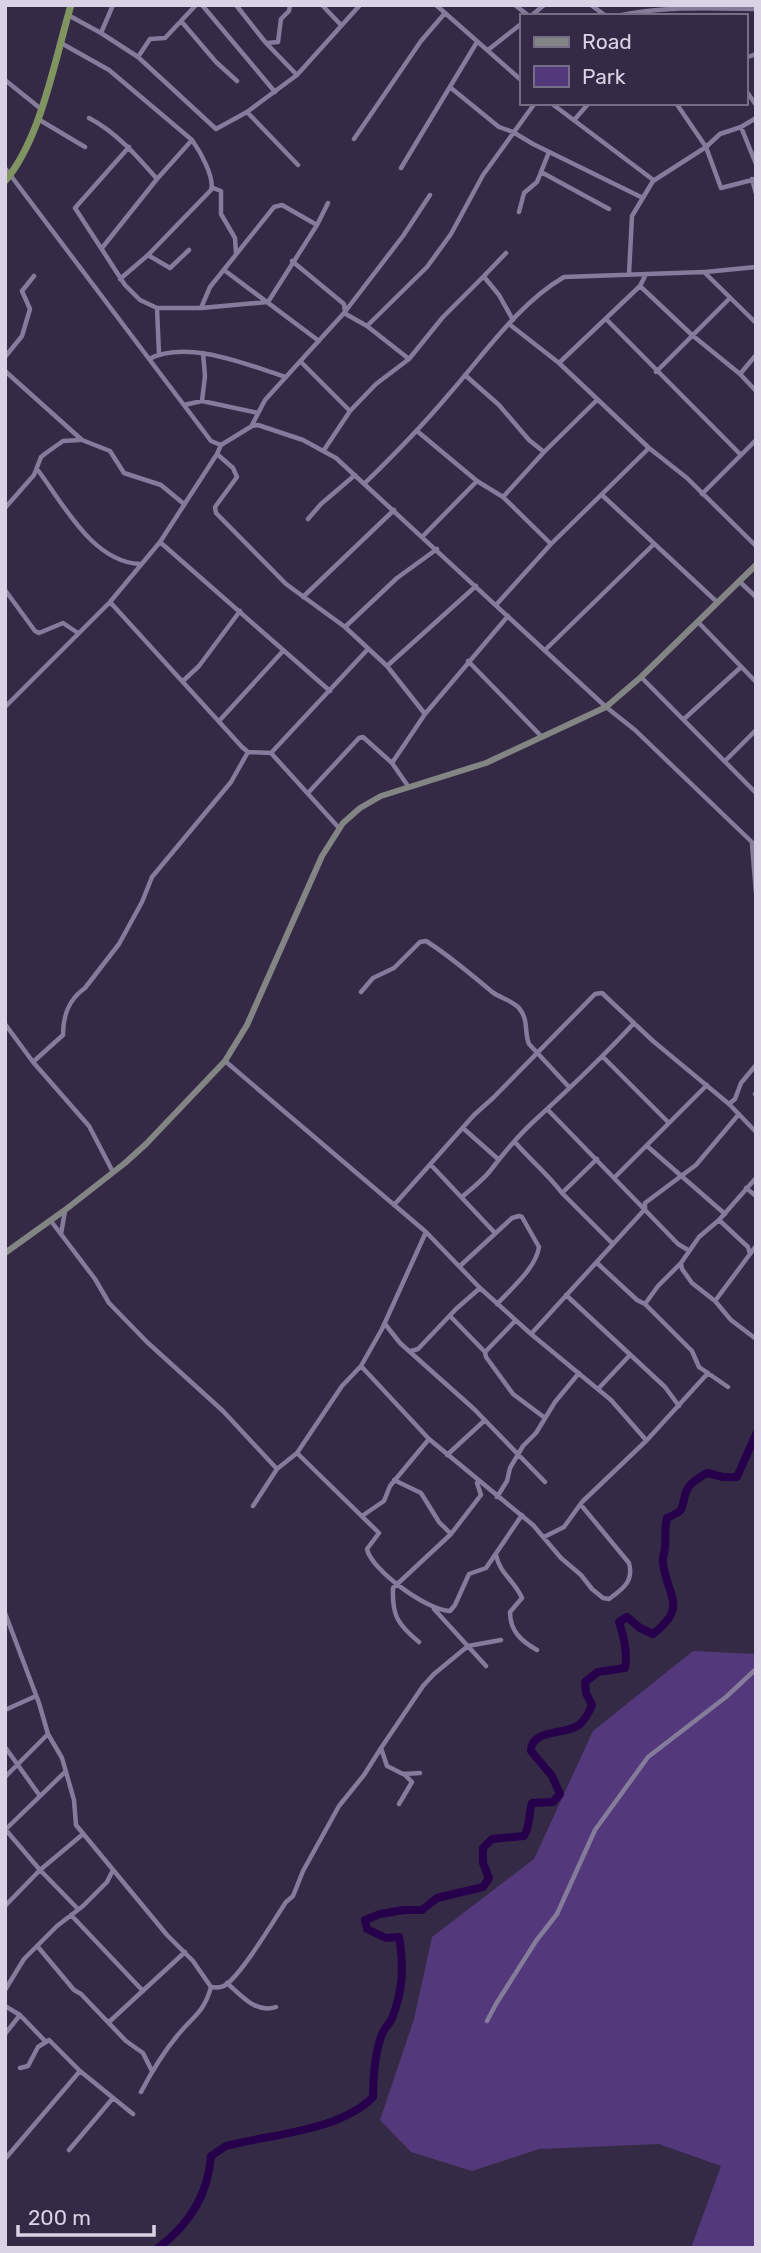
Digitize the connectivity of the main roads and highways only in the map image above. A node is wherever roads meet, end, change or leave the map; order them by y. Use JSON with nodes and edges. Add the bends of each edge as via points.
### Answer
{"nodes":[{"id":1,"x":71,"y":5,"type":"edge"},
{"id":2,"x":8,"y":178,"type":"edge"},
{"id":3,"x":756,"y":565,"type":"edge"},
{"id":4,"x":5,"y":1253,"type":"edge"}],
"edges":[{"from":1,"to":2,"type":"highway","via":[[26,151]]},
{"from":3,"to":4,"type":"main road","via":[[606,707],[466,770],[370,802],[339,828],[322,856],[247,1025],[225,1061],[146,1144]]}]}
